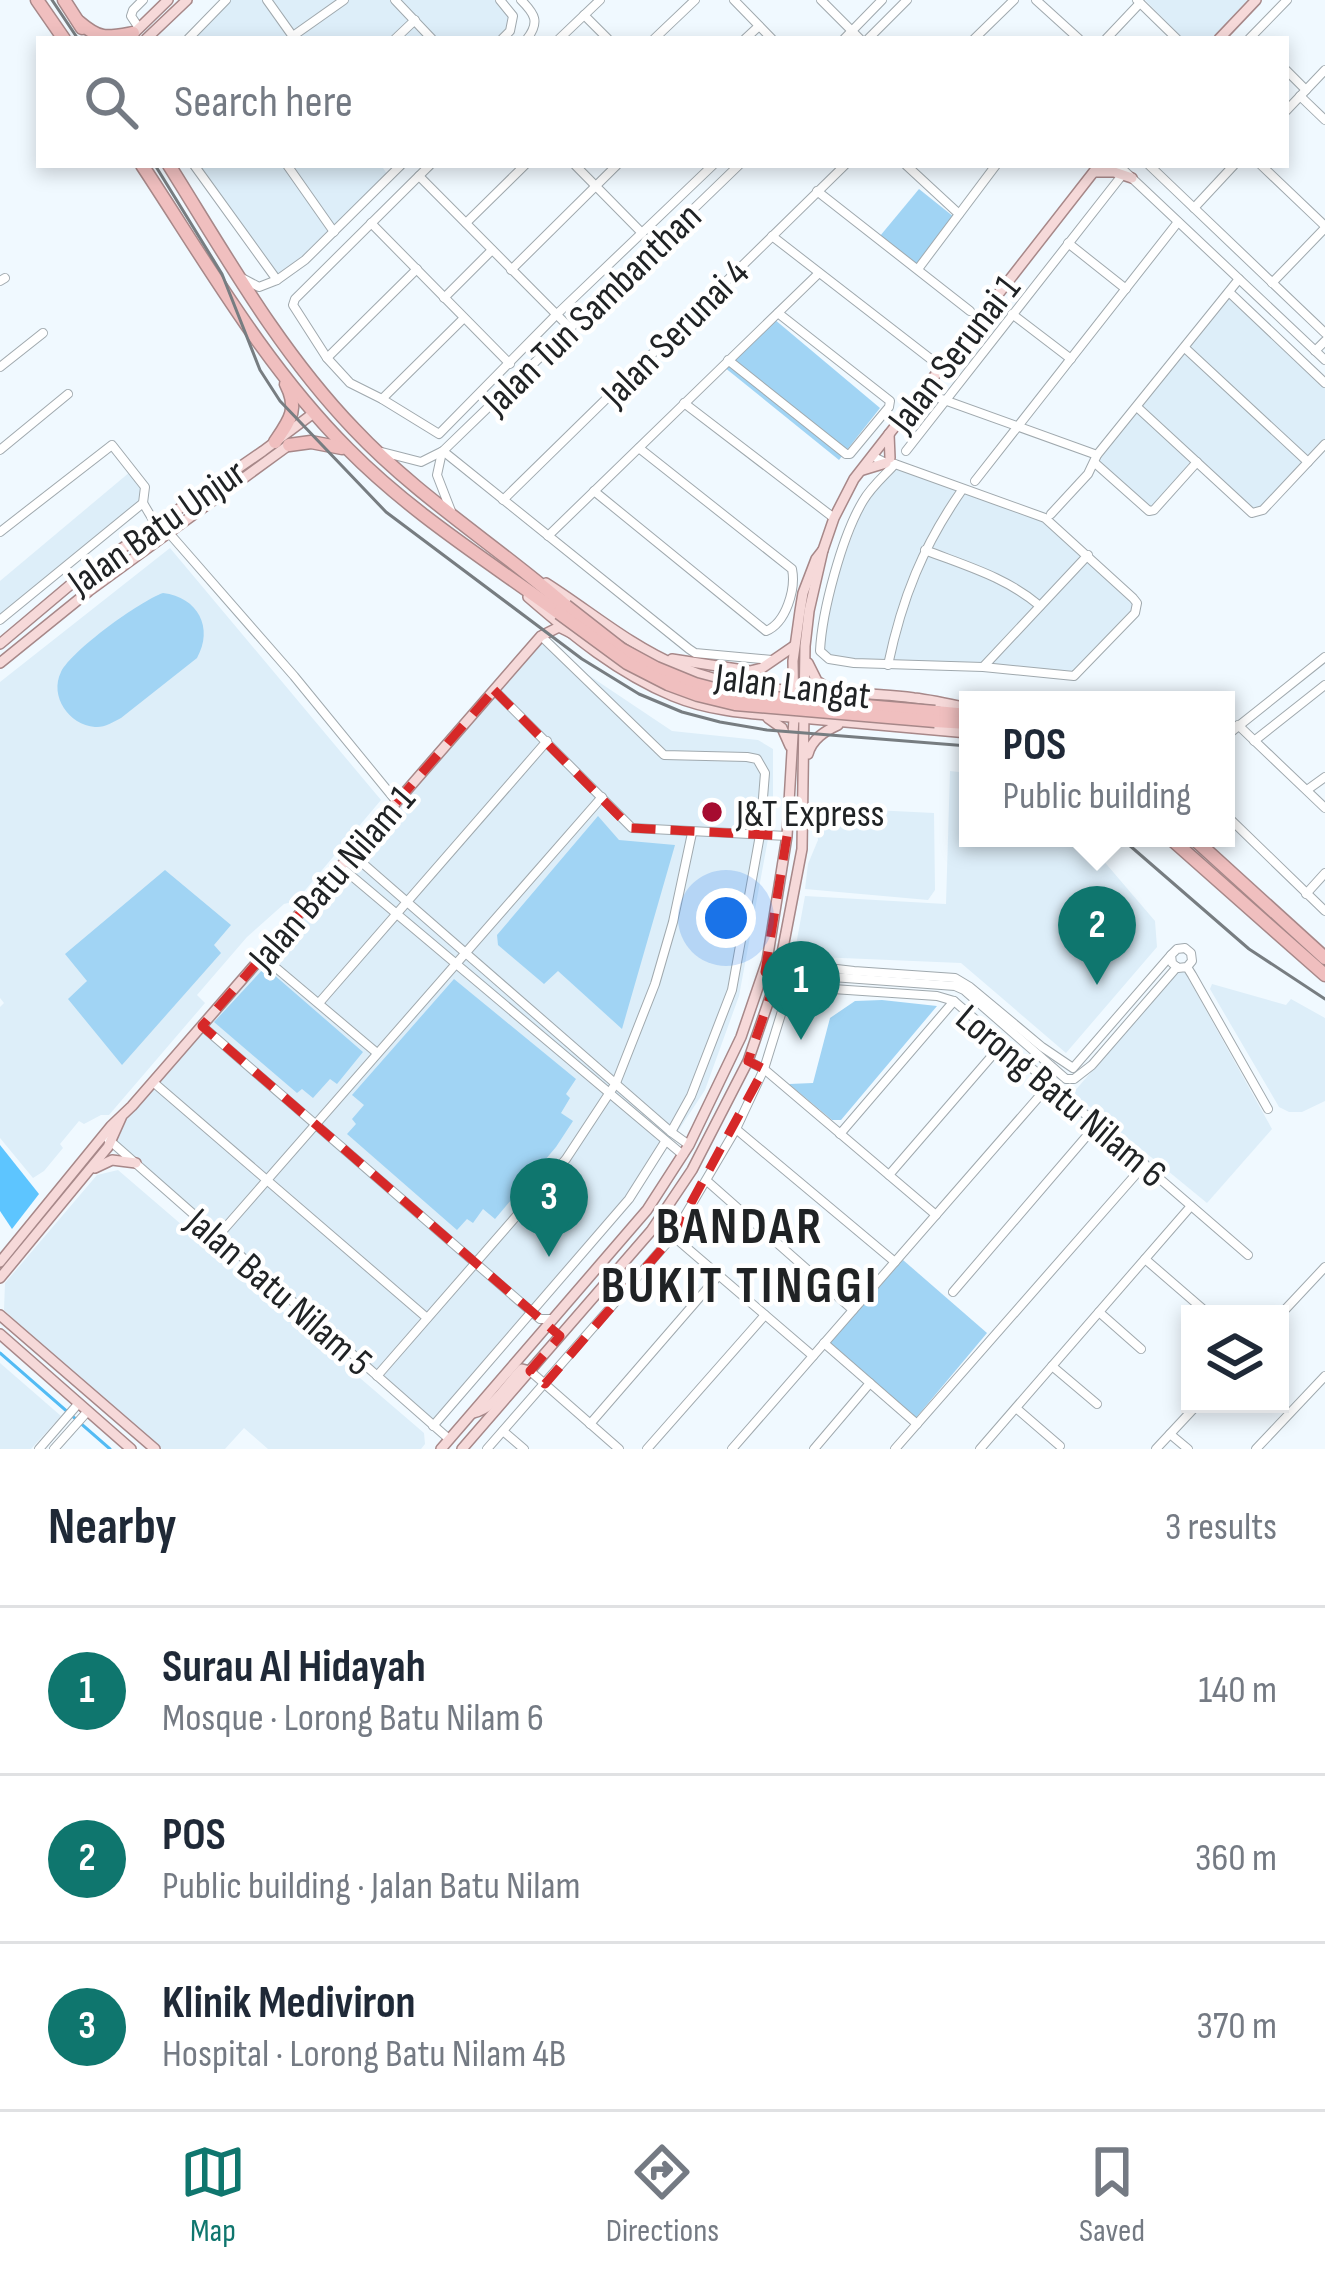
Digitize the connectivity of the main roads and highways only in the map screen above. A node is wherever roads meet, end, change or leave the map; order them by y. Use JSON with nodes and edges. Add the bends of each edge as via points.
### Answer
{"nodes":[{"id":1,"x":37,"y":0,"type":"edge"},
{"id":2,"x":64,"y":0,"type":"edge"},
{"id":3,"x":168,"y":0,"type":"edge"},
{"id":4,"x":188,"y":0,"type":"edge"},
{"id":5,"x":1256,"y":0,"type":"edge"},
{"id":6,"x":79,"y":22,"type":"junction"},
{"id":7,"x":136,"y":35,"type":"edge"},
{"id":8,"x":62,"y":36,"type":"edge"},
{"id":9,"x":87,"y":36,"type":"edge"},
{"id":10,"x":102,"y":36,"type":"edge"},
{"id":11,"x":1222,"y":36,"type":"edge"},
{"id":12,"x":144,"y":168,"type":"edge"},
{"id":13,"x":171,"y":168,"type":"edge"},
{"id":14,"x":1096,"y":168,"type":"edge"},
{"id":15,"x":1125,"y":170,"type":"edge"},
{"id":16,"x":277,"y":367,"type":"junction"},
{"id":17,"x":328,"y":401,"type":"junction"},
{"id":18,"x":315,"y":412,"type":"junction"},
{"id":19,"x":889,"y":434,"type":"junction"},
{"id":20,"x":282,"y":443,"type":"junction"},
{"id":21,"x":349,"y":450,"type":"junction"},
{"id":22,"x":860,"y":472,"type":"junction"},
{"id":23,"x":823,"y":550,"type":"junction"},
{"id":24,"x":526,"y":571,"type":"junction"},
{"id":25,"x":507,"y":578,"type":"junction"},
{"id":26,"x":538,"y":605,"type":"junction"},
{"id":27,"x":563,"y":610,"type":"junction"},
{"id":28,"x":571,"y":633,"type":"junction"},
{"id":29,"x":541,"y":636,"type":"junction"},
{"id":30,"x":0,"y":644,"type":"edge"},
{"id":31,"x":799,"y":646,"type":"junction"},
{"id":32,"x":656,"y":655,"type":"junction"},
{"id":33,"x":0,"y":663,"type":"edge"},
{"id":34,"x":739,"y":686,"type":"junction"},
{"id":35,"x":798,"y":692,"type":"junction"},
{"id":36,"x":839,"y":693,"type":"junction"},
{"id":37,"x":863,"y":694,"type":"junction"},
{"id":38,"x":736,"y":712,"type":"junction"},
{"id":39,"x":959,"y":713,"type":"edge"},
{"id":40,"x":764,"y":716,"type":"junction"},
{"id":41,"x":959,"y":716,"type":"edge"},
{"id":42,"x":799,"y":718,"type":"junction"},
{"id":43,"x":842,"y":722,"type":"junction"},
{"id":44,"x":855,"y":722,"type":"junction"},
{"id":45,"x":959,"y":732,"type":"edge"},
{"id":46,"x":792,"y":752,"type":"junction"},
{"id":47,"x":804,"y":771,"type":"junction"},
{"id":48,"x":1180,"y":847,"type":"edge"},
{"id":49,"x":1203,"y":847,"type":"edge"},
{"id":50,"x":1325,"y":958,"type":"edge"},
{"id":51,"x":1325,"y":975,"type":"edge"},
{"id":52,"x":108,"y":1138,"type":"junction"},
{"id":53,"x":706,"y":1144,"type":"junction"},
{"id":54,"x":686,"y":1150,"type":"junction"},
{"id":55,"x":136,"y":1163,"type":"road end"},
{"id":56,"x":87,"y":1173,"type":"junction"},
{"id":57,"x":0,"y":1262,"type":"edge"},
{"id":58,"x":0,"y":1280,"type":"edge"},
{"id":59,"x":0,"y":1313,"type":"edge"},
{"id":60,"x":0,"y":1334,"type":"edge"},
{"id":61,"x":530,"y":1371,"type":"junction"},
{"id":62,"x":473,"y":1413,"type":"junction"},
{"id":63,"x":131,"y":1449,"type":"edge"},
{"id":64,"x":155,"y":1449,"type":"edge"},
{"id":65,"x":441,"y":1449,"type":"edge"},
{"id":66,"x":462,"y":1449,"type":"edge"}],
"edges":[{"from":1,"to":8,"type":"highway"},
{"from":2,"to":6,"type":"highway"},
{"from":3,"to":7,"type":"main road"},
{"from":4,"to":7,"type":"main road"},
{"from":5,"to":11,"type":"main road"},
{"from":6,"to":9,"type":"highway"},
{"from":6,"to":10,"type":"highway"},
{"from":12,"to":16,"type":"highway","name":"Jalan Langat"},
{"from":13,"to":17,"type":"highway","name":"Jalan Langat"},
{"from":14,"to":15,"type":"main road"},
{"from":14,"to":19,"type":"main road","name":"Jalan Serunai 1"},
{"from":16,"to":18,"type":"highway","name":"Jalan Langat"},
{"from":16,"to":20,"type":"highway","via":[[294,404]]},
{"from":17,"to":18,"type":"highway"},
{"from":17,"to":24,"type":"highway","name":"Jalan Langat","via":[[375,450]]},
{"from":18,"to":20,"type":"main road","name":"Jalan Batu Unjur"},
{"from":18,"to":21,"type":"highway","name":"Jalan Langat"},
{"from":19,"to":22,"type":"main road","name":"Jalan Serunai 1"},
{"from":19,"to":22,"type":"main road","via":[[890,462]]},
{"from":20,"to":21,"type":"highway"},
{"from":20,"to":30,"type":"main road","name":"Jalan Batu Unjur","via":[[76,580]]},
{"from":20,"to":33,"type":"main road","name":"Jalan Batu Unjur"},
{"from":21,"to":25,"type":"highway","name":"Jalan Langat"},
{"from":22,"to":23,"type":"main road","name":"Jalan Serunai 1"},
{"from":23,"to":31,"type":"main road"},
{"from":23,"to":31,"type":"main road","via":[[803,593]]},
{"from":24,"to":27,"type":"highway","name":"Jalan Langat"},
{"from":24,"to":32,"type":"main road","name":"Jalan Langat"},
{"from":25,"to":26,"type":"main road","name":"Jalan Langat"},
{"from":25,"to":27,"type":"highway","name":"Jalan Langat"},
{"from":26,"to":28,"type":"main road","name":"Jalan Langat"},
{"from":26,"to":29,"type":"main road","via":[[546,620]]},
{"from":27,"to":41,"type":"highway","name":"Jalan Langat","bridge":true,"via":[[695,684]]},
{"from":28,"to":29,"type":"main road","via":[[559,628]]},
{"from":28,"to":38,"type":"main road","name":"Jalan Langat","via":[[674,697]]},
{"from":29,"to":52,"type":"main road","name":"Jalan Batu Nilam 1"},
{"from":31,"to":32,"type":"main road","via":[[740,672]]},
{"from":31,"to":35,"type":"main road"},
{"from":31,"to":36,"type":"main road","via":[[817,681]]},
{"from":32,"to":34,"type":"main road","name":"Jalan Langat"},
{"from":34,"to":35,"type":"main road","name":"Jalan Langat"},
{"from":34,"to":38,"type":"main road","via":[[759,701]]},
{"from":35,"to":36,"type":"main road","name":"Jalan Langat"},
{"from":35,"to":42,"type":"main road"},
{"from":36,"to":37,"type":"main road","name":"Jalan Langat"},
{"from":37,"to":39,"type":"main road","name":"Jalan Langat"},
{"from":37,"to":44,"type":"main road","via":[[839,706]]},
{"from":38,"to":40,"type":"main road","name":"Jalan Langat"},
{"from":40,"to":42,"type":"main road","name":"Jalan Langat"},
{"from":40,"to":46,"type":"main road","via":[[782,728]]},
{"from":42,"to":43,"type":"main road","name":"Jalan Langat"},
{"from":42,"to":46,"type":"main road"},
{"from":42,"to":47,"type":"main road"},
{"from":43,"to":44,"type":"main road","name":"Jalan Langat"},
{"from":43,"to":47,"type":"main road","via":[[813,742]]},
{"from":44,"to":45,"type":"main road","name":"Jalan Langat"},
{"from":46,"to":54,"type":"main road","via":[[788,836],[765,966]]},
{"from":47,"to":53,"type":"main road","via":[[802,849],[779,968],[748,1060]]},
{"from":48,"to":51,"type":"highway"},
{"from":49,"to":50,"type":"highway"},
{"from":52,"to":56,"type":"main road","name":"Jalan Batu Nilam 1"},
{"from":52,"to":57,"type":"main road","name":"Jalan Batu Nilam 1"},
{"from":53,"to":54,"type":"main road","via":[[691,1157]]},
{"from":53,"to":61,"type":"main road","via":[[651,1231]]},
{"from":54,"to":62,"type":"main road","via":[[647,1210]]},
{"from":55,"to":56,"type":"main road","via":[[112,1160]]},
{"from":56,"to":58,"type":"main road","name":"Jalan Batu Nilam 1"},
{"from":59,"to":64,"type":"main road"},
{"from":60,"to":63,"type":"main road","via":[[77,1415]]},
{"from":61,"to":62,"type":"main road","via":[[522,1369]]},
{"from":61,"to":66,"type":"main road"},
{"from":62,"to":65,"type":"main road"}]}
